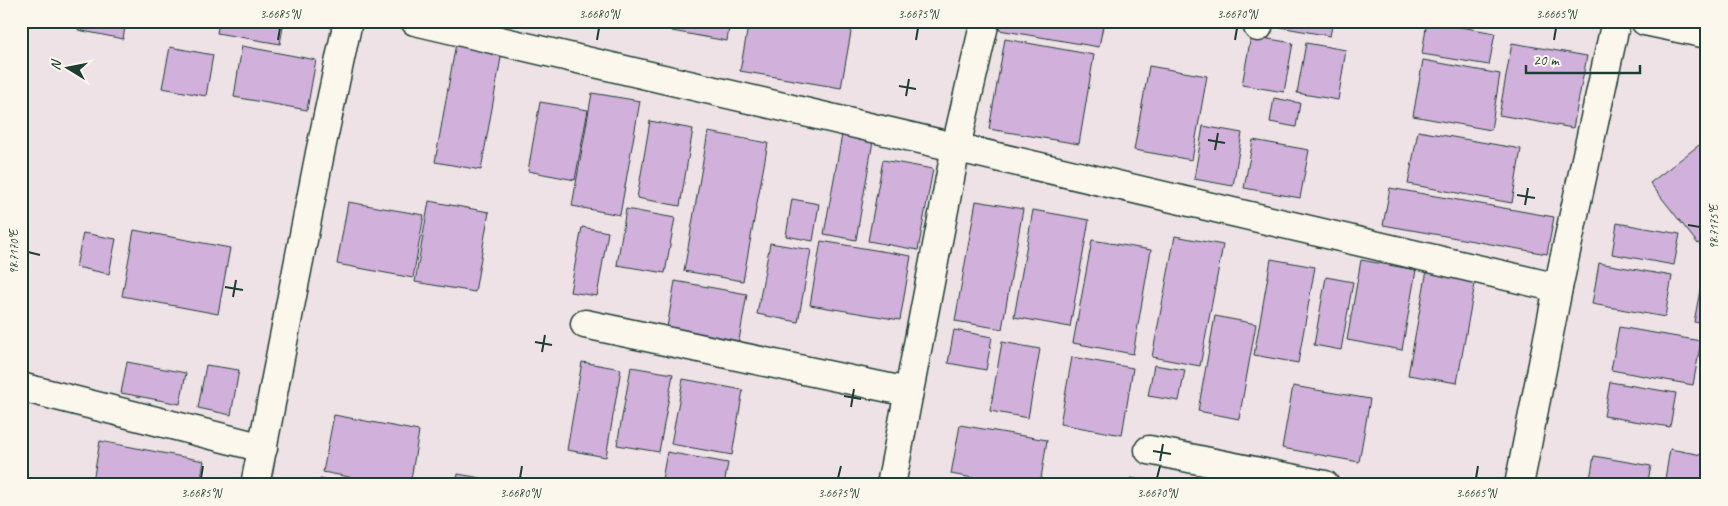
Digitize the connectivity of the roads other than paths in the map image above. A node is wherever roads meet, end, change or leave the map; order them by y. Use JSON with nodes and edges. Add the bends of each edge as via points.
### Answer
{"nodes":[{"id":1,"x":348,"y":21,"type":"edge"},
{"id":2,"x":415,"y":21,"type":"edge"},
{"id":3,"x":985,"y":21,"type":"edge"},
{"id":4,"x":1616,"y":21,"type":"edge"},
{"id":5,"x":1644,"y":21,"type":"edge"},
{"id":6,"x":1707,"y":34,"type":"edge"},
{"id":7,"x":956,"y":147,"type":"junction"},
{"id":8,"x":1558,"y":288,"type":"junction"},
{"id":9,"x":585,"y":324,"type":"dead end"},
{"id":10,"x":21,"y":387,"type":"edge"},
{"id":11,"x":908,"y":392,"type":"junction"},
{"id":12,"x":263,"y":448,"type":"junction"},
{"id":13,"x":1149,"y":450,"type":"dead end"},
{"id":14,"x":255,"y":485,"type":"edge"},
{"id":15,"x":890,"y":485,"type":"edge"},
{"id":16,"x":1325,"y":485,"type":"edge"},
{"id":17,"x":1519,"y":485,"type":"edge"}],
"edges":[{"from":1,"to":12,"type":"main road"},
{"from":2,"to":7,"type":"main road"},
{"from":3,"to":7,"type":"main road"},
{"from":4,"to":8,"type":"main road"},
{"from":5,"to":6,"type":"main road"},
{"from":7,"to":8,"type":"main road"},
{"from":7,"to":11,"type":"main road"},
{"from":8,"to":17,"type":"main road"},
{"from":9,"to":11,"type":"main road"},
{"from":10,"to":12,"type":"main road"},
{"from":11,"to":15,"type":"main road"},
{"from":12,"to":14,"type":"main road"},
{"from":13,"to":16,"type":"main road"}]}
